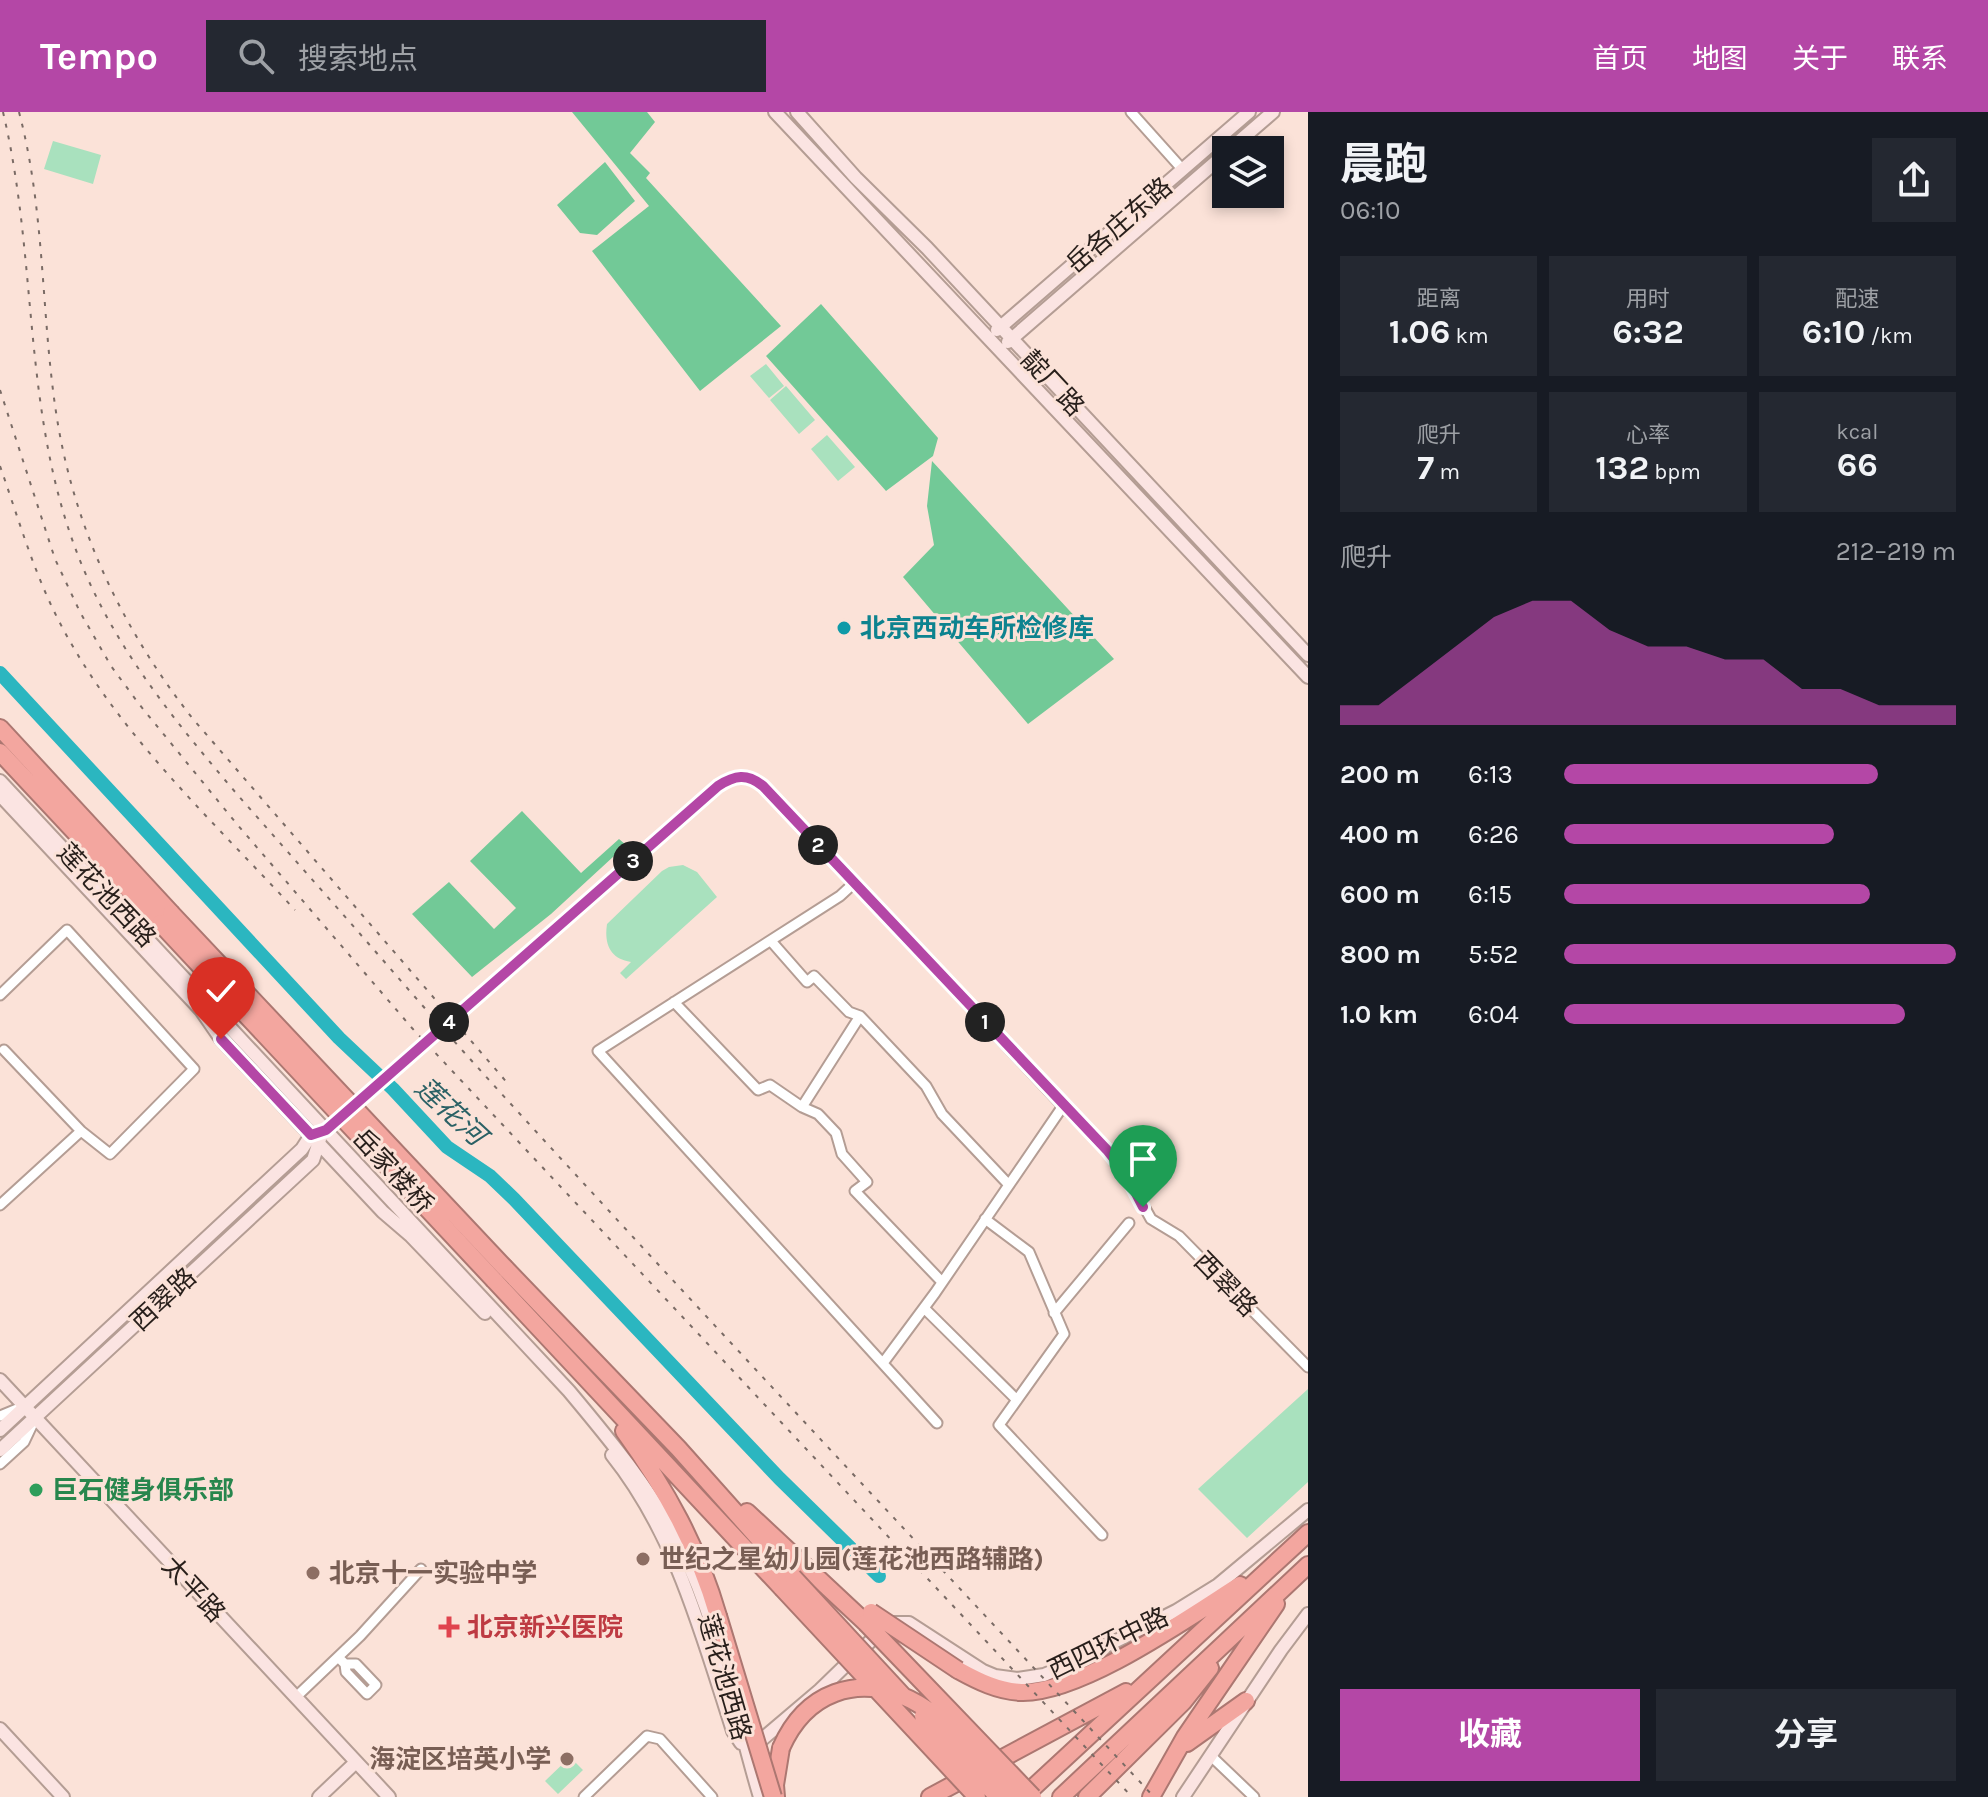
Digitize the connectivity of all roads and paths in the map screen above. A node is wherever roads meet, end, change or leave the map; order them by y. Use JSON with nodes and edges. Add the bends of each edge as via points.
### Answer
{"nodes":[{"id":1,"x":775,"y":112,"type":"edge"},
{"id":2,"x":797,"y":112,"type":"edge"},
{"id":3,"x":1131,"y":112,"type":"edge"},
{"id":4,"x":1249,"y":112,"type":"edge"},
{"id":5,"x":1273,"y":112,"type":"edge"},
{"id":6,"x":1245,"y":136,"type":"edge"},
{"id":7,"x":1212,"y":165,"type":"edge"},
{"id":8,"x":1183,"y":170,"type":"junction"},
{"id":9,"x":1001,"y":327,"type":"junction"},
{"id":10,"x":989,"y":338,"type":"junction"},
{"id":11,"x":1011,"y":338,"type":"junction"},
{"id":12,"x":999,"y":349,"type":"junction"},
{"id":13,"x":1308,"y":655,"type":"edge"},
{"id":14,"x":1308,"y":677,"type":"edge"},
{"id":15,"x":0,"y":728,"type":"edge"},
{"id":16,"x":0,"y":752,"type":"edge"},
{"id":17,"x":0,"y":781,"type":"edge"},
{"id":18,"x":0,"y":795,"type":"edge"},
{"id":19,"x":853,"y":884,"type":"junction"},
{"id":20,"x":166,"y":918,"type":"junction"},
{"id":21,"x":771,"y":941,"type":"junction"},
{"id":22,"x":0,"y":995,"type":"edge"},
{"id":23,"x":674,"y":1002,"type":"junction"},
{"id":24,"x":860,"y":1016,"type":"junction"},
{"id":25,"x":1,"y":1050,"type":"edge"},
{"id":26,"x":1063,"y":1106,"type":"junction"},
{"id":27,"x":802,"y":1107,"type":"junction"},
{"id":28,"x":326,"y":1130,"type":"junction"},
{"id":29,"x":81,"y":1131,"type":"junction"},
{"id":30,"x":315,"y":1139,"type":"junction"},
{"id":31,"x":1009,"y":1185,"type":"junction"},
{"id":32,"x":0,"y":1205,"type":"edge"},
{"id":33,"x":985,"y":1219,"type":"junction"},
{"id":34,"x":1129,"y":1223,"type":"dead end"},
{"id":35,"x":500,"y":1274,"type":"junction"},
{"id":36,"x":942,"y":1282,"type":"junction"},
{"id":37,"x":924,"y":1308,"type":"junction"},
{"id":38,"x":1054,"y":1313,"type":"junction"},
{"id":39,"x":883,"y":1363,"type":"junction"},
{"id":40,"x":1308,"y":1367,"type":"edge"},
{"id":41,"x":586,"y":1378,"type":"junction"},
{"id":42,"x":0,"y":1380,"type":"edge"},
{"id":43,"x":1017,"y":1400,"type":"junction"},
{"id":44,"x":25,"y":1406,"type":"junction"},
{"id":45,"x":0,"y":1416,"type":"edge"},
{"id":46,"x":35,"y":1417,"type":"junction"},
{"id":47,"x":937,"y":1423,"type":"dead end"},
{"id":48,"x":0,"y":1430,"type":"edge"},
{"id":49,"x":678,"y":1448,"type":"junction"},
{"id":50,"x":0,"y":1450,"type":"edge"},
{"id":51,"x":0,"y":1464,"type":"edge"},
{"id":52,"x":1308,"y":1510,"type":"edge"},
{"id":53,"x":1308,"y":1533,"type":"edge"},
{"id":54,"x":1102,"y":1535,"type":"dead end"},
{"id":55,"x":1278,"y":1560,"type":"junction"},
{"id":56,"x":1308,"y":1565,"type":"edge"},
{"id":57,"x":421,"y":1569,"type":"dead end"},
{"id":58,"x":1295,"y":1578,"type":"junction"},
{"id":59,"x":787,"y":1583,"type":"junction"},
{"id":60,"x":1176,"y":1611,"type":"junction"},
{"id":61,"x":1308,"y":1614,"type":"edge"},
{"id":62,"x":868,"y":1617,"type":"junction"},
{"id":63,"x":1242,"y":1627,"type":"junction"},
{"id":64,"x":1101,"y":1669,"type":"junction"},
{"id":65,"x":1155,"y":1674,"type":"junction"},
{"id":66,"x":296,"y":1697,"type":"junction"},
{"id":67,"x":1246,"y":1701,"type":"junction"},
{"id":68,"x":0,"y":1729,"type":"edge"},
{"id":69,"x":747,"y":1752,"type":"junction"},
{"id":70,"x":1210,"y":1755,"type":"junction"},
{"id":71,"x":356,"y":1762,"type":"junction"},
{"id":72,"x":1167,"y":1765,"type":"junction"},
{"id":73,"x":935,"y":1794,"type":"edge"},
{"id":74,"x":63,"y":1797,"type":"edge"},
{"id":75,"x":319,"y":1797,"type":"edge"},
{"id":76,"x":389,"y":1797,"type":"edge"},
{"id":77,"x":584,"y":1797,"type":"edge"},
{"id":78,"x":712,"y":1797,"type":"edge"},
{"id":79,"x":760,"y":1797,"type":"edge"},
{"id":80,"x":774,"y":1797,"type":"edge"},
{"id":81,"x":977,"y":1797,"type":"edge"},
{"id":82,"x":998,"y":1797,"type":"edge"},
{"id":83,"x":1020,"y":1797,"type":"edge"},
{"id":84,"x":1033,"y":1797,"type":"edge"},
{"id":85,"x":1061,"y":1797,"type":"edge"},
{"id":86,"x":1087,"y":1797,"type":"edge"},
{"id":87,"x":1151,"y":1797,"type":"edge"},
{"id":88,"x":1183,"y":1797,"type":"edge"},
{"id":89,"x":1254,"y":1797,"type":"edge"}],
"edges":[{"from":1,"to":10,"type":"street"},
{"from":2,"to":9,"type":"street","name":"靛厂路"},
{"from":3,"to":8,"type":"street"},
{"from":4,"to":8,"type":"street","name":"岳各庄东路"},
{"from":5,"to":6,"type":"street","name":"岳各庄东路"},
{"from":7,"to":11,"type":"street","name":"岳各庄东路"},
{"from":8,"to":9,"type":"street","name":"岳各庄东路"},
{"from":9,"to":10,"type":"street","name":"岳各庄东路"},
{"from":9,"to":11,"type":"street","name":"靛厂路"},
{"from":10,"to":12,"type":"street"},
{"from":11,"to":12,"type":"street","name":"岳各庄东路"},
{"from":11,"to":13,"type":"street","name":"靛厂路"},
{"from":12,"to":14,"type":"street"},
{"from":15,"to":20,"type":"highway","name":"莲花池西路"},
{"from":16,"to":20,"type":"highway","name":"莲花池西路"},
{"from":17,"to":28,"type":"street","name":"莲花池西路"},
{"from":18,"to":30,"type":"street","name":"莲花池西路"},
{"from":19,"to":21,"type":"street"},
{"from":19,"to":26,"type":"street","name":"西翠路"},
{"from":19,"to":28,"type":"street","name":"西翠路","via":[[763,786],[747,776],[730,779]]},
{"from":20,"to":35,"type":"highway","name":"岳家楼桥","bridge":true},
{"from":21,"to":23,"type":"street"},
{"from":21,"to":24,"type":"street","via":[[807,982],[814,976],[849,1012]]},
{"from":22,"to":29,"type":"street","via":[[67,930],[194,1069],[110,1154]]},
{"from":23,"to":27,"type":"street","via":[[758,1090],[770,1085]]},
{"from":23,"to":39,"type":"street","via":[[598,1051]]},
{"from":24,"to":27,"type":"street"},
{"from":24,"to":31,"type":"street"},
{"from":25,"to":29,"type":"street"},
{"from":26,"to":31,"type":"street"},
{"from":26,"to":40,"type":"street","name":"西翠路","via":[[1126,1174],[1151,1219],[1179,1236]]},
{"from":27,"to":36,"type":"street","via":[[818,1114],[836,1133],[842,1154],[867,1182],[855,1191]]},
{"from":28,"to":30,"type":"street"},
{"from":28,"to":69,"type":"street","name":"莲花池西路","via":[[560,1382],[641,1480],[681,1549],[704,1605]]},
{"from":29,"to":32,"type":"street"},
{"from":30,"to":44,"type":"street","name":"西翠路"},
{"from":30,"to":46,"type":"street","name":"西翠路","via":[[313,1160]]},
{"from":30,"to":69,"type":"street","name":"莲花池西路","via":[[565,1397],[616,1460],[672,1555],[733,1731]]},
{"from":31,"to":33,"type":"street"},
{"from":33,"to":36,"type":"street"},
{"from":33,"to":38,"type":"street","via":[[1029,1252]]},
{"from":34,"to":38,"type":"street"},
{"from":35,"to":41,"type":"highway"},
{"from":35,"to":49,"type":"highway"},
{"from":36,"to":37,"type":"street"},
{"from":37,"to":39,"type":"street"},
{"from":37,"to":43,"type":"street"},
{"from":38,"to":43,"type":"street","via":[[1064,1334]]},
{"from":39,"to":47,"type":"street"},
{"from":41,"to":59,"type":"highway"},
{"from":41,"to":80,"type":"highway","bridge":true,"via":[[653,1472],[693,1544]]},
{"from":42,"to":44,"type":"street","name":"太平路"},
{"from":43,"to":54,"type":"street","via":[[999,1425]]},
{"from":44,"to":45,"type":"street"},
{"from":44,"to":46,"type":"street","name":"太平路"},
{"from":44,"to":48,"type":"street","name":"西翠路"},
{"from":46,"to":50,"type":"street","name":"西翠路"},
{"from":46,"to":51,"type":"street","via":[[24,1442]]},
{"from":46,"to":66,"type":"street","name":"太平路"},
{"from":49,"to":59,"type":"highway"},
{"from":49,"to":62,"type":"highway"},
{"from":52,"to":60,"type":"street","name":"西四环中路","via":[[1218,1585]]},
{"from":53,"to":55,"type":"highway","name":"西四环中路"},
{"from":55,"to":64,"type":"highway"},
{"from":55,"to":65,"type":"highway","name":"西四环中路"},
{"from":56,"to":58,"type":"highway"},
{"from":57,"to":66,"type":"street","via":[[342,1661]]},
{"from":58,"to":63,"type":"highway"},
{"from":58,"to":72,"type":"highway"},
{"from":59,"to":81,"type":"highway","bridge":true},
{"from":59,"to":82,"type":"highway","bridge":true},
{"from":60,"to":64,"type":"highway"},
{"from":60,"to":69,"type":"street","name":"西四环中路","via":[[1044,1675],[1018,1679],[983,1671],[917,1627],[894,1623]]},
{"from":61,"to":67,"type":"street"},
{"from":62,"to":64,"type":"highway","bridge":true,"via":[[998,1689],[1021,1692],[1063,1685]]},
{"from":62,"to":84,"type":"highway","bridge":true},
{"from":63,"to":85,"type":"highway"},
{"from":63,"to":86,"type":"highway","via":[[1183,1702]]},
{"from":65,"to":73,"type":"highway"},
{"from":65,"to":83,"type":"highway","name":"西四环中路"},
{"from":66,"to":71,"type":"street","name":"太平路"},
{"from":67,"to":70,"type":"street"},
{"from":67,"to":72,"type":"highway","via":[[1189,1740]]},
{"from":68,"to":74,"type":"street"},
{"from":69,"to":79,"type":"street"},
{"from":70,"to":88,"type":"street"},
{"from":70,"to":89,"type":"street"},
{"from":71,"to":75,"type":"street"},
{"from":71,"to":76,"type":"street","name":"太平路"},
{"from":72,"to":87,"type":"highway"},
{"from":77,"to":78,"type":"street","via":[[647,1736],[660,1739]]},
{"from":80,"to":83,"type":"highway","bridge":true,"via":[[777,1766],[800,1716],[827,1696],[860,1688],[897,1694],[935,1715]]}]}
